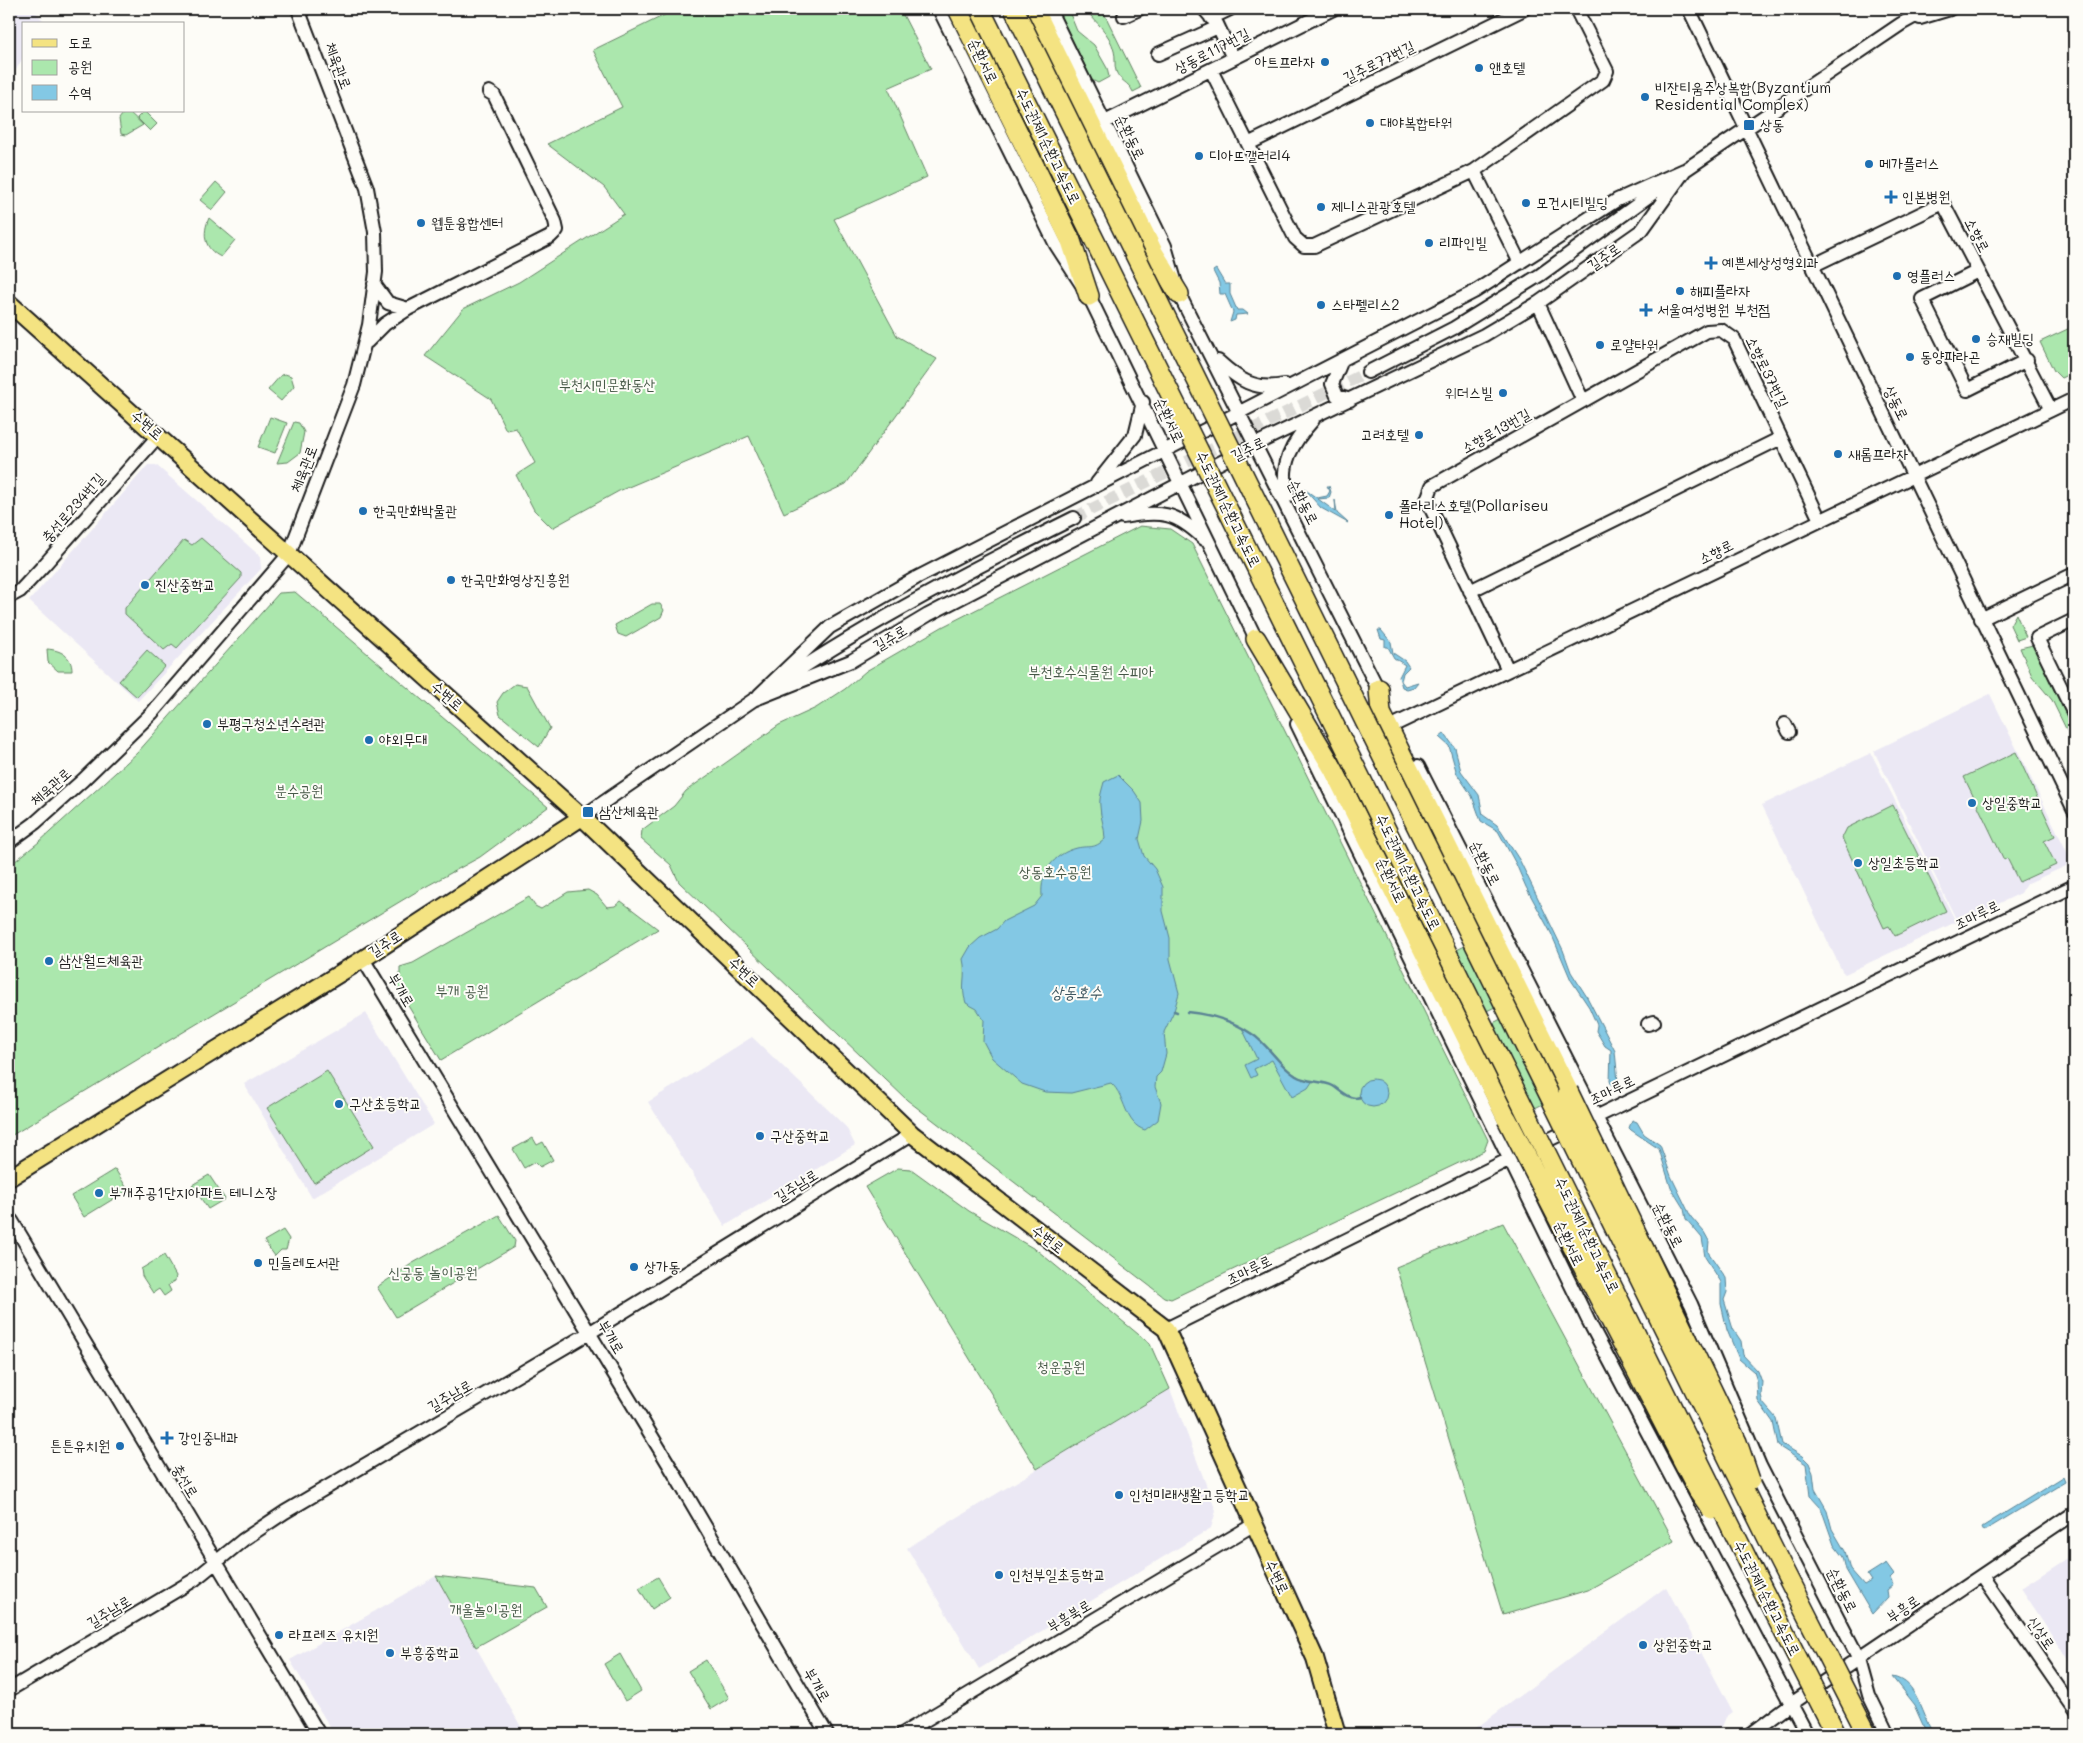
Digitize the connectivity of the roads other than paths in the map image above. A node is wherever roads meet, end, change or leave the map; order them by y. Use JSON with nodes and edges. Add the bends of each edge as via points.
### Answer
{"nodes":[{"id":1,"x":298,"y":9,"type":"edge"},
{"id":2,"x":939,"y":9,"type":"edge"},
{"id":3,"x":958,"y":9,"type":"edge"},
{"id":4,"x":980,"y":9,"type":"edge"},
{"id":5,"x":1014,"y":9,"type":"edge"},
{"id":6,"x":1034,"y":9,"type":"edge"},
{"id":7,"x":1049,"y":9,"type":"edge"},
{"id":8,"x":1139,"y":9,"type":"edge"},
{"id":9,"x":1230,"y":9,"type":"edge"},
{"id":10,"x":1333,"y":9,"type":"edge"},
{"id":11,"x":1524,"y":9,"type":"edge"},
{"id":12,"x":1576,"y":9,"type":"edge"},
{"id":13,"x":1689,"y":9,"type":"edge"},
{"id":14,"x":1918,"y":9,"type":"edge"},
{"id":15,"x":1928,"y":9,"type":"edge"},
{"id":16,"x":1950,"y":9,"type":"edge"},
{"id":17,"x":1124,"y":16,"type":"dead end"},
{"id":18,"x":1211,"y":18,"type":"edge"},
{"id":19,"x":1901,"y":24,"type":"junction"},
{"id":20,"x":1158,"y":54,"type":"dead end"},
{"id":21,"x":1233,"y":58,"type":"junction"},
{"id":22,"x":1211,"y":70,"type":"junction"},
{"id":23,"x":488,"y":92,"type":"dead end"},
{"id":24,"x":1105,"y":122,"type":"junction"},
{"id":25,"x":1746,"y":129,"type":"junction"},
{"id":26,"x":1248,"y":144,"type":"junction"},
{"id":27,"x":1685,"y":170,"type":"junction"},
{"id":28,"x":1474,"y":171,"type":"junction"},
{"id":29,"x":1520,"y":263,"type":"junction"},
{"id":30,"x":1812,"y":266,"type":"junction"},
{"id":31,"x":1978,"y":271,"type":"junction"},
{"id":32,"x":374,"y":284,"type":"junction"},
{"id":33,"x":1180,"y":294,"type":"junction"},
{"id":34,"x":1089,"y":296,"type":"junction"},
{"id":35,"x":9,"y":303,"type":"edge"},
{"id":36,"x":1538,"y":303,"type":"junction"},
{"id":37,"x":408,"y":309,"type":"junction"},
{"id":38,"x":366,"y":343,"type":"junction"},
{"id":39,"x":1210,"y":354,"type":"junction"},
{"id":40,"x":1342,"y":360,"type":"junction"},
{"id":41,"x":2027,"y":360,"type":"junction"},
{"id":42,"x":1368,"y":372,"type":"tunnel mouth"},
{"id":43,"x":1298,"y":382,"type":"junction"},
{"id":44,"x":2074,"y":399,"type":"edge"},
{"id":45,"x":1350,"y":400,"type":"junction"},
{"id":46,"x":1583,"y":401,"type":"junction"},
{"id":47,"x":1142,"y":402,"type":"junction"},
{"id":48,"x":2051,"y":410,"type":"junction"},
{"id":49,"x":1240,"y":412,"type":"junction"},
{"id":50,"x":1316,"y":417,"type":"junction"},
{"id":51,"x":159,"y":435,"type":"junction"},
{"id":52,"x":1781,"y":438,"type":"junction"},
{"id":53,"x":1256,"y":444,"type":"junction"},
{"id":54,"x":1166,"y":450,"type":"junction"},
{"id":55,"x":1913,"y":476,"type":"junction"},
{"id":56,"x":1182,"y":483,"type":"junction"},
{"id":57,"x":1095,"y":486,"type":"junction"},
{"id":58,"x":1074,"y":518,"type":"tunnel mouth"},
{"id":59,"x":1110,"y":520,"type":"junction"},
{"id":60,"x":1820,"y":520,"type":"junction"},
{"id":61,"x":1299,"y":529,"type":"junction"},
{"id":62,"x":1210,"y":546,"type":"junction"},
{"id":63,"x":289,"y":554,"type":"junction"},
{"id":64,"x":2074,"y":574,"type":"edge"},
{"id":65,"x":1470,"y":591,"type":"junction"},
{"id":66,"x":9,"y":597,"type":"edge"},
{"id":67,"x":1981,"y":619,"type":"junction"},
{"id":68,"x":2074,"y":620,"type":"edge"},
{"id":69,"x":1256,"y":639,"type":"junction"},
{"id":70,"x":1508,"y":670,"type":"junction"},
{"id":71,"x":1378,"y":689,"type":"junction"},
{"id":72,"x":753,"y":700,"type":"junction"},
{"id":73,"x":2074,"y":714,"type":"edge"},
{"id":74,"x":1396,"y":724,"type":"junction"},
{"id":75,"x":2074,"y":810,"type":"edge"},
{"id":76,"x":582,"y":817,"type":"junction"},
{"id":77,"x":9,"y":842,"type":"edge"},
{"id":78,"x":2074,"y":886,"type":"edge"},
{"id":79,"x":362,"y":958,"type":"junction"},
{"id":80,"x":1595,"y":1116,"type":"junction"},
{"id":81,"x":912,"y":1134,"type":"junction"},
{"id":82,"x":1510,"y":1159,"type":"junction"},
{"id":83,"x":9,"y":1178,"type":"edge"},
{"id":84,"x":9,"y":1219,"type":"edge"},
{"id":85,"x":1166,"y":1330,"type":"junction"},
{"id":86,"x":589,"y":1333,"type":"junction"},
{"id":87,"x":2074,"y":1513,"type":"edge"},
{"id":88,"x":1253,"y":1525,"type":"junction"},
{"id":89,"x":1772,"y":1547,"type":"junction"},
{"id":90,"x":1749,"y":1563,"type":"junction"},
{"id":91,"x":216,"y":1564,"type":"junction"},
{"id":92,"x":1982,"y":1576,"type":"junction"},
{"id":93,"x":1859,"y":1659,"type":"junction"},
{"id":94,"x":9,"y":1690,"type":"edge"},
{"id":95,"x":1791,"y":1704,"type":"junction"},
{"id":96,"x":2074,"y":1709,"type":"edge"},
{"id":97,"x":319,"y":1734,"type":"edge"},
{"id":98,"x":827,"y":1734,"type":"edge"},
{"id":99,"x":902,"y":1734,"type":"edge"},
{"id":100,"x":1337,"y":1734,"type":"edge"},
{"id":101,"x":1751,"y":1734,"type":"edge"},
{"id":102,"x":1807,"y":1734,"type":"edge"},
{"id":103,"x":1836,"y":1734,"type":"edge"},
{"id":104,"x":1867,"y":1734,"type":"edge"},
{"id":105,"x":1888,"y":1734,"type":"edge"}],
"edges":[{"from":1,"to":32,"type":"street","name":"체육관로","via":[[367,188],[375,232]]},
{"from":2,"to":34,"type":"street","name":"순환서로","via":[[1056,246]]},
{"from":3,"to":34,"type":"highway","via":[[1072,240]]},
{"from":4,"to":90,"type":"highway","name":"수도권제1순환고속도로","bridge":true},
{"from":5,"to":89,"type":"highway","name":"수도권제1순환고속도로","bridge":true},
{"from":6,"to":33,"type":"highway","via":[[1152,252]]},
{"from":7,"to":24,"type":"street","name":"순환동로"},
{"from":8,"to":17,"type":"street"},
{"from":9,"to":18,"type":"street"},
{"from":10,"to":21,"type":"street","name":"상동로117번길"},
{"from":11,"to":26,"type":"street","name":"길주로77번길"},
{"from":12,"to":28,"type":"street","via":[[1607,70],[1603,80]]},
{"from":13,"to":25,"type":"street","name":"상동로"},
{"from":14,"to":19,"type":"street","name":"길주로"},
{"from":15,"to":19,"type":"street","name":"길주로"},
{"from":16,"to":19,"type":"street","name":"길주로"},
{"from":18,"to":20,"type":"street"},
{"from":18,"to":21,"type":"street"},
{"from":19,"to":25,"type":"street","name":"길주로"},
{"from":21,"to":22,"type":"street","name":"상동로117번길"},
{"from":22,"to":24,"type":"street","name":"상동로117번길"},
{"from":22,"to":26,"type":"street"},
{"from":23,"to":37,"type":"street","via":[[496,100],[557,230],[550,237]]},
{"from":24,"to":33,"type":"street","name":"순환동로","via":[[1165,246]]},
{"from":25,"to":27,"type":"street","name":"길주로"},
{"from":25,"to":30,"type":"street","name":"상동로"},
{"from":26,"to":28,"type":"street","via":[[1296,238],[1304,246],[1314,246]]},
{"from":27,"to":29,"type":"street","name":"길주로","via":[[1617,200]]},
{"from":27,"to":36,"type":"street","name":"길주로","via":[[1642,230]]},
{"from":27,"to":42,"type":"street","name":"길주로","via":[[1540,275],[1454,328]]},
{"from":28,"to":29,"type":"street"},
{"from":29,"to":40,"type":"street","name":"길주로","via":[[1474,292]]},
{"from":30,"to":31,"type":"street","name":"소향로","via":[[1943,203]]},
{"from":30,"to":55,"type":"street","name":"상동로"},
{"from":31,"to":41,"type":"street","name":"소향로"},
{"from":31,"to":41,"type":"street","via":[[1922,298],[1967,390]]},
{"from":32,"to":37,"type":"street","via":[[388,303]]},
{"from":32,"to":38,"type":"street","name":"체육관로"},
{"from":33,"to":39,"type":"street","name":"순환동로"},
{"from":34,"to":47,"type":"street","name":"순환서로"},
{"from":35,"to":51,"type":"main road","name":"수변로"},
{"from":36,"to":45,"type":"street","name":"길주로","via":[[1484,335]]},
{"from":36,"to":46,"type":"street"},
{"from":37,"to":38,"type":"street","via":[[385,324]]},
{"from":38,"to":63,"type":"street","name":"체육관로","via":[[354,385]]},
{"from":39,"to":43,"type":"street","via":[[1246,382],[1267,388]]},
{"from":39,"to":49,"type":"street","name":"순환동로"},
{"from":40,"to":43,"type":"street","name":"길주로"},
{"from":40,"to":45,"type":"street","via":[[1332,384],[1337,396]]},
{"from":41,"to":48,"type":"street","name":"소향로"},
{"from":43,"to":49,"type":"street","name":"길주로"},
{"from":44,"to":48,"type":"street","name":"소향로"},
{"from":45,"to":50,"type":"street","name":"길주로"},
{"from":46,"to":52,"type":"street","name":"소향로37번길","via":[[1707,331],[1721,330],[1734,339]]},
{"from":46,"to":65,"type":"street","name":"소향로13번길","via":[[1432,486],[1427,500]]},
{"from":47,"to":54,"type":"street","name":"순환서로"},
{"from":47,"to":57,"type":"street","via":[[1135,435]]},
{"from":48,"to":55,"type":"street","name":"소향로"},
{"from":49,"to":53,"type":"street","name":"순환동로"},
{"from":49,"to":54,"type":"street","name":"길주로"},
{"from":50,"to":53,"type":"street","name":"길주로"},
{"from":50,"to":61,"type":"street","via":[[1296,440],[1285,461],[1284,484]]},
{"from":51,"to":63,"type":"main road","name":"수변로"},
{"from":51,"to":66,"type":"street","name":"충선로234번길","via":[[20,591]]},
{"from":52,"to":60,"type":"street","name":"소향로37번길"},
{"from":52,"to":65,"type":"street"},
{"from":53,"to":56,"type":"street","name":"길주로"},
{"from":53,"to":61,"type":"street","name":"순환동로"},
{"from":54,"to":56,"type":"street","name":"순환서로"},
{"from":54,"to":57,"type":"street","name":"길주로"},
{"from":55,"to":60,"type":"street","name":"소향로"},
{"from":55,"to":67,"type":"street","name":"상동로"},
{"from":56,"to":59,"type":"street","name":"길주로"},
{"from":56,"to":62,"type":"street","name":"순환서로"},
{"from":57,"to":72,"type":"street","name":"길주로","via":[[916,578],[830,627]]},
{"from":58,"to":72,"type":"street","name":"길주로","via":[[955,578],[847,638]]},
{"from":59,"to":62,"type":"street","via":[[1150,514],[1177,517]]},
{"from":59,"to":72,"type":"street","name":"길주로","via":[[928,615],[851,661]]},
{"from":60,"to":70,"type":"street","name":"소향로"},
{"from":61,"to":71,"type":"street","name":"순환동로"},
{"from":62,"to":69,"type":"street","name":"순환서로"},
{"from":63,"to":76,"type":"main road","name":"수변로"},
{"from":63,"to":77,"type":"street","name":"체육관로","via":[[152,712],[83,780]]},
{"from":64,"to":67,"type":"street"},
{"from":65,"to":70,"type":"street","name":"소향로13번길"},
{"from":67,"to":75,"type":"street","name":"상동로"},
{"from":68,"to":73,"type":"street","via":[[2037,638]]},
{"from":69,"to":82,"type":"street","name":"순환서로"},
{"from":69,"to":90,"type":"highway","bridge":true,"via":[[1334,770],[1546,1197],[1698,1490]]},
{"from":70,"to":74,"type":"street","name":"소향로"},
{"from":71,"to":74,"type":"street","name":"순환동로"},
{"from":71,"to":89,"type":"highway","bridge":true,"via":[[1381,713],[1418,791],[1602,1159],[1737,1442]]},
{"from":72,"to":76,"type":"street","name":"길주로"},
{"from":74,"to":80,"type":"street","name":"순환동로"},
{"from":76,"to":79,"type":"main road","name":"길주로"},
{"from":76,"to":81,"type":"main road","name":"수변로"},
{"from":78,"to":80,"type":"street","name":"조마루로"},
{"from":79,"to":83,"type":"main road","name":"길주로"},
{"from":79,"to":86,"type":"street","name":"부개로"},
{"from":80,"to":82,"type":"street","name":"조마루로"},
{"from":80,"to":93,"type":"street","name":"순환동로","via":[[1691,1304],[1760,1466]]},
{"from":81,"to":85,"type":"main road","name":"수변로"},
{"from":81,"to":86,"type":"street","name":"길주남로"},
{"from":82,"to":85,"type":"street","name":"조마루로"},
{"from":82,"to":95,"type":"street","name":"순환서로","via":[[1593,1329]]},
{"from":84,"to":91,"type":"street","name":"충선로"},
{"from":85,"to":88,"type":"main road","name":"수변로"},
{"from":86,"to":91,"type":"street","name":"길주남로","via":[[285,1512],[243,1540]]},
{"from":86,"to":98,"type":"street","name":"부개로"},
{"from":87,"to":92,"type":"street","name":"부흥로"},
{"from":88,"to":99,"type":"street","name":"부흥북로"},
{"from":88,"to":100,"type":"main road","name":"수변로","via":[[1315,1658]]},
{"from":89,"to":104,"type":"highway","name":"수도권제1순환고속도로","bridge":true},
{"from":90,"to":103,"type":"highway","name":"수도권제1순환고속도로","bridge":true},
{"from":91,"to":94,"type":"street","name":"길주남로"},
{"from":91,"to":97,"type":"street","name":"충선로"},
{"from":92,"to":93,"type":"street","name":"부흥로"},
{"from":92,"to":96,"type":"street","name":"신상로"},
{"from":93,"to":95,"type":"street","name":"부흥로"},
{"from":93,"to":105,"type":"street","name":"순환동로","via":[[1869,1695]]},
{"from":95,"to":101,"type":"street","name":"부흥로"},
{"from":95,"to":102,"type":"street","name":"순환서로"}]}
